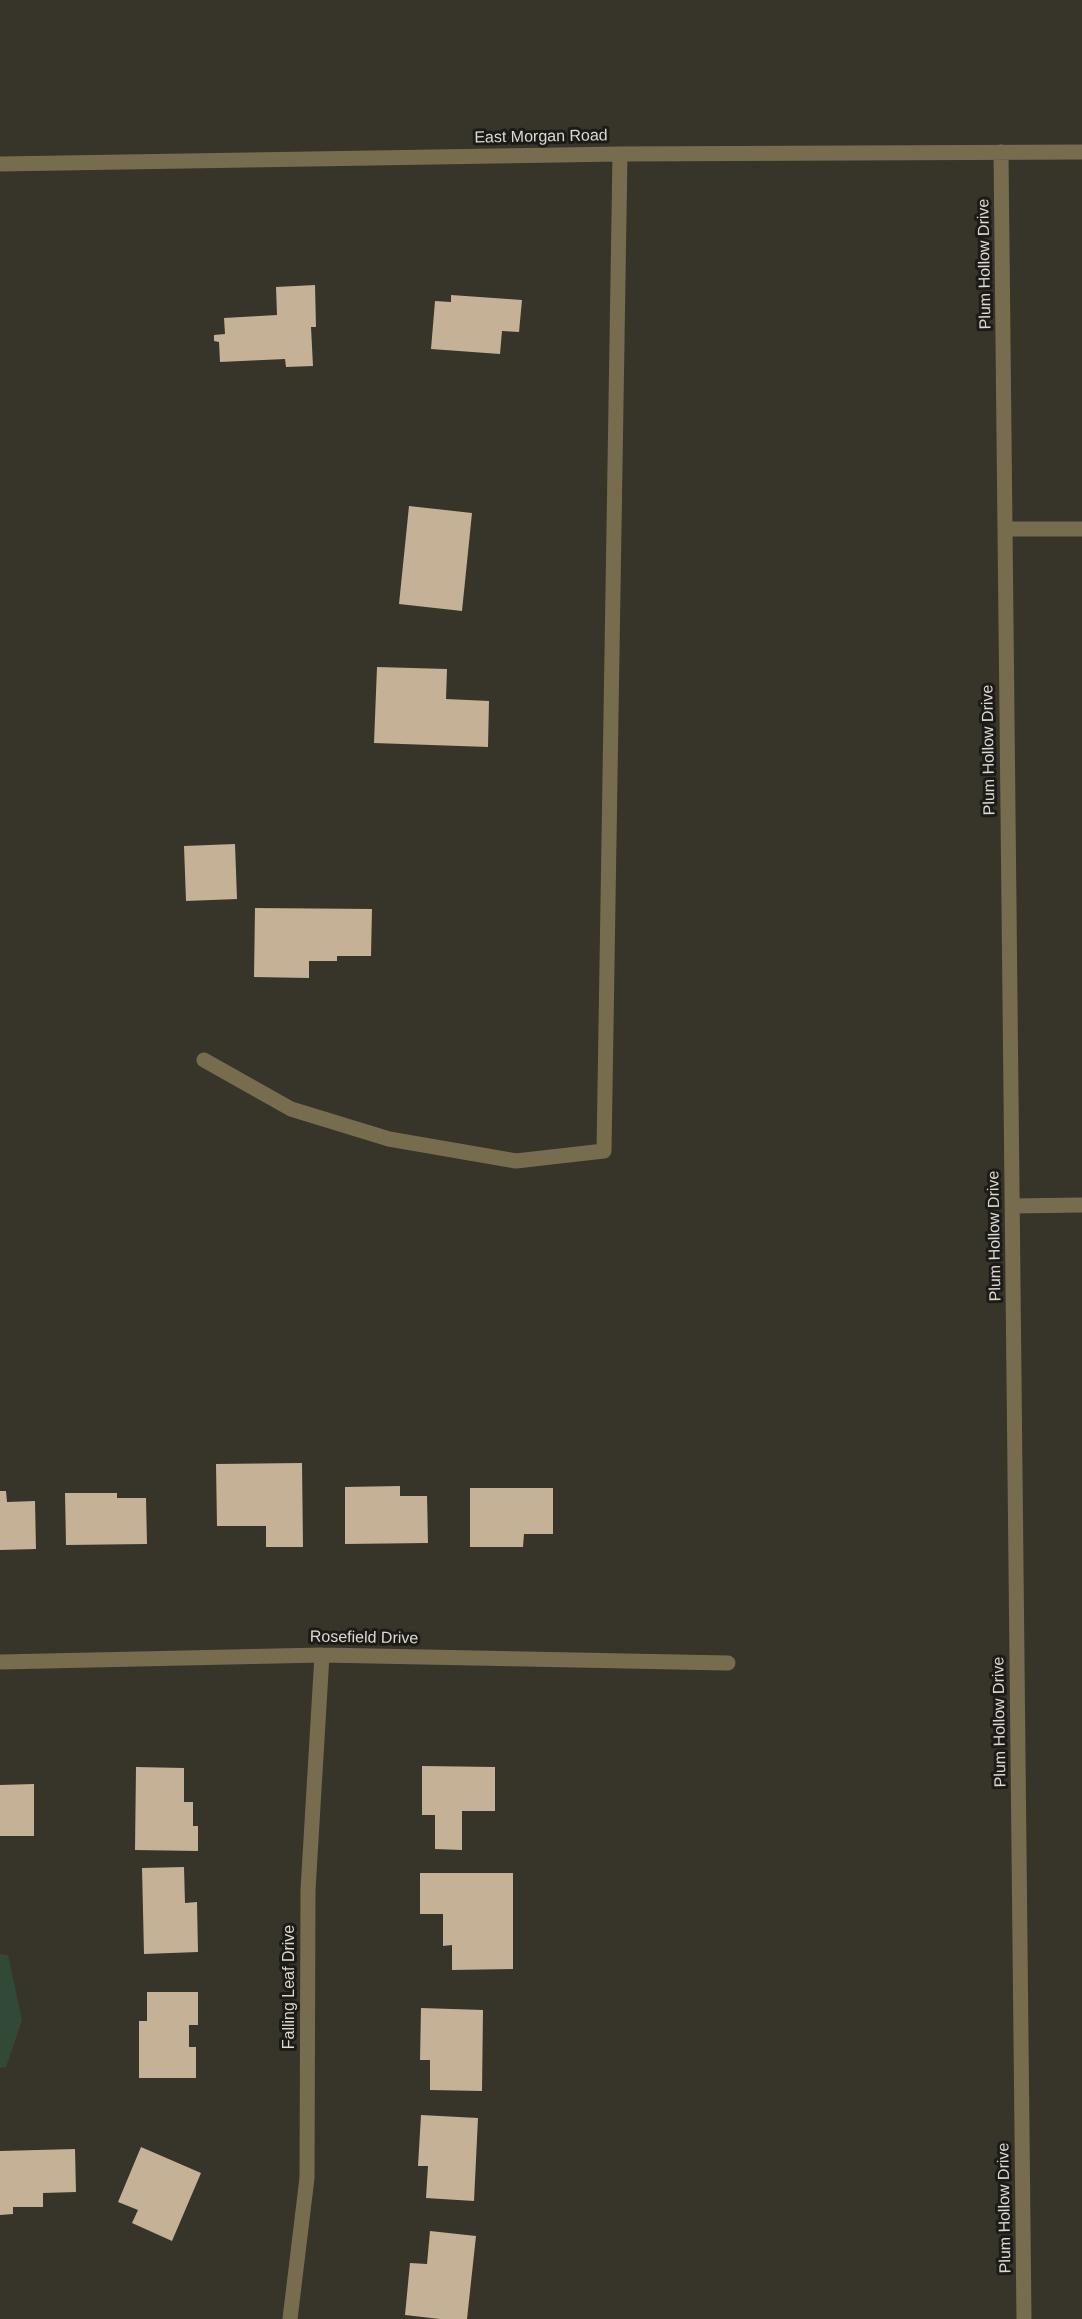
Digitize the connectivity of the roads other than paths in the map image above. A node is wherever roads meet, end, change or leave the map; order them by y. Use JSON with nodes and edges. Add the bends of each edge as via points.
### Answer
{"nodes":[{"id":1,"x":1001,"y":152,"type":"junction"},
{"id":2,"x":1082,"y":152,"type":"edge"},
{"id":3,"x":620,"y":154,"type":"junction"},
{"id":4,"x":0,"y":164,"type":"edge"},
{"id":5,"x":1005,"y":529,"type":"junction"},
{"id":6,"x":1082,"y":529,"type":"edge"},
{"id":7,"x":204,"y":1060,"type":"dead end"},
{"id":8,"x":1082,"y":1205,"type":"edge"},
{"id":9,"x":1012,"y":1206,"type":"junction"},
{"id":10,"x":322,"y":1654,"type":"junction"},
{"id":11,"x":0,"y":1662,"type":"edge"},
{"id":12,"x":728,"y":1663,"type":"dead end"},
{"id":13,"x":290,"y":2319,"type":"edge"},
{"id":14,"x":1024,"y":2319,"type":"edge"}],
"edges":[{"from":1,"to":2,"type":"street","name":"East Morgan Road"},
{"from":1,"to":3,"type":"street","name":"East Morgan Road"},
{"from":1,"to":5,"type":"street","name":"Plum Hollow Drive"},
{"from":3,"to":4,"type":"street","name":"East Morgan Road"},
{"from":3,"to":7,"type":"street","via":[[604,1151],[516,1161],[388,1139],[291,1109]]},
{"from":5,"to":6,"type":"street"},
{"from":5,"to":9,"type":"street","name":"Plum Hollow Drive"},
{"from":8,"to":9,"type":"street"},
{"from":9,"to":14,"type":"street","name":"Plum Hollow Drive"},
{"from":10,"to":11,"type":"street","name":"Rosefield Drive"},
{"from":10,"to":12,"type":"street","name":"Rosefield Drive"},
{"from":10,"to":13,"type":"street","name":"Falling Leaf Drive","via":[[308,1890],[307,2178]]}]}
